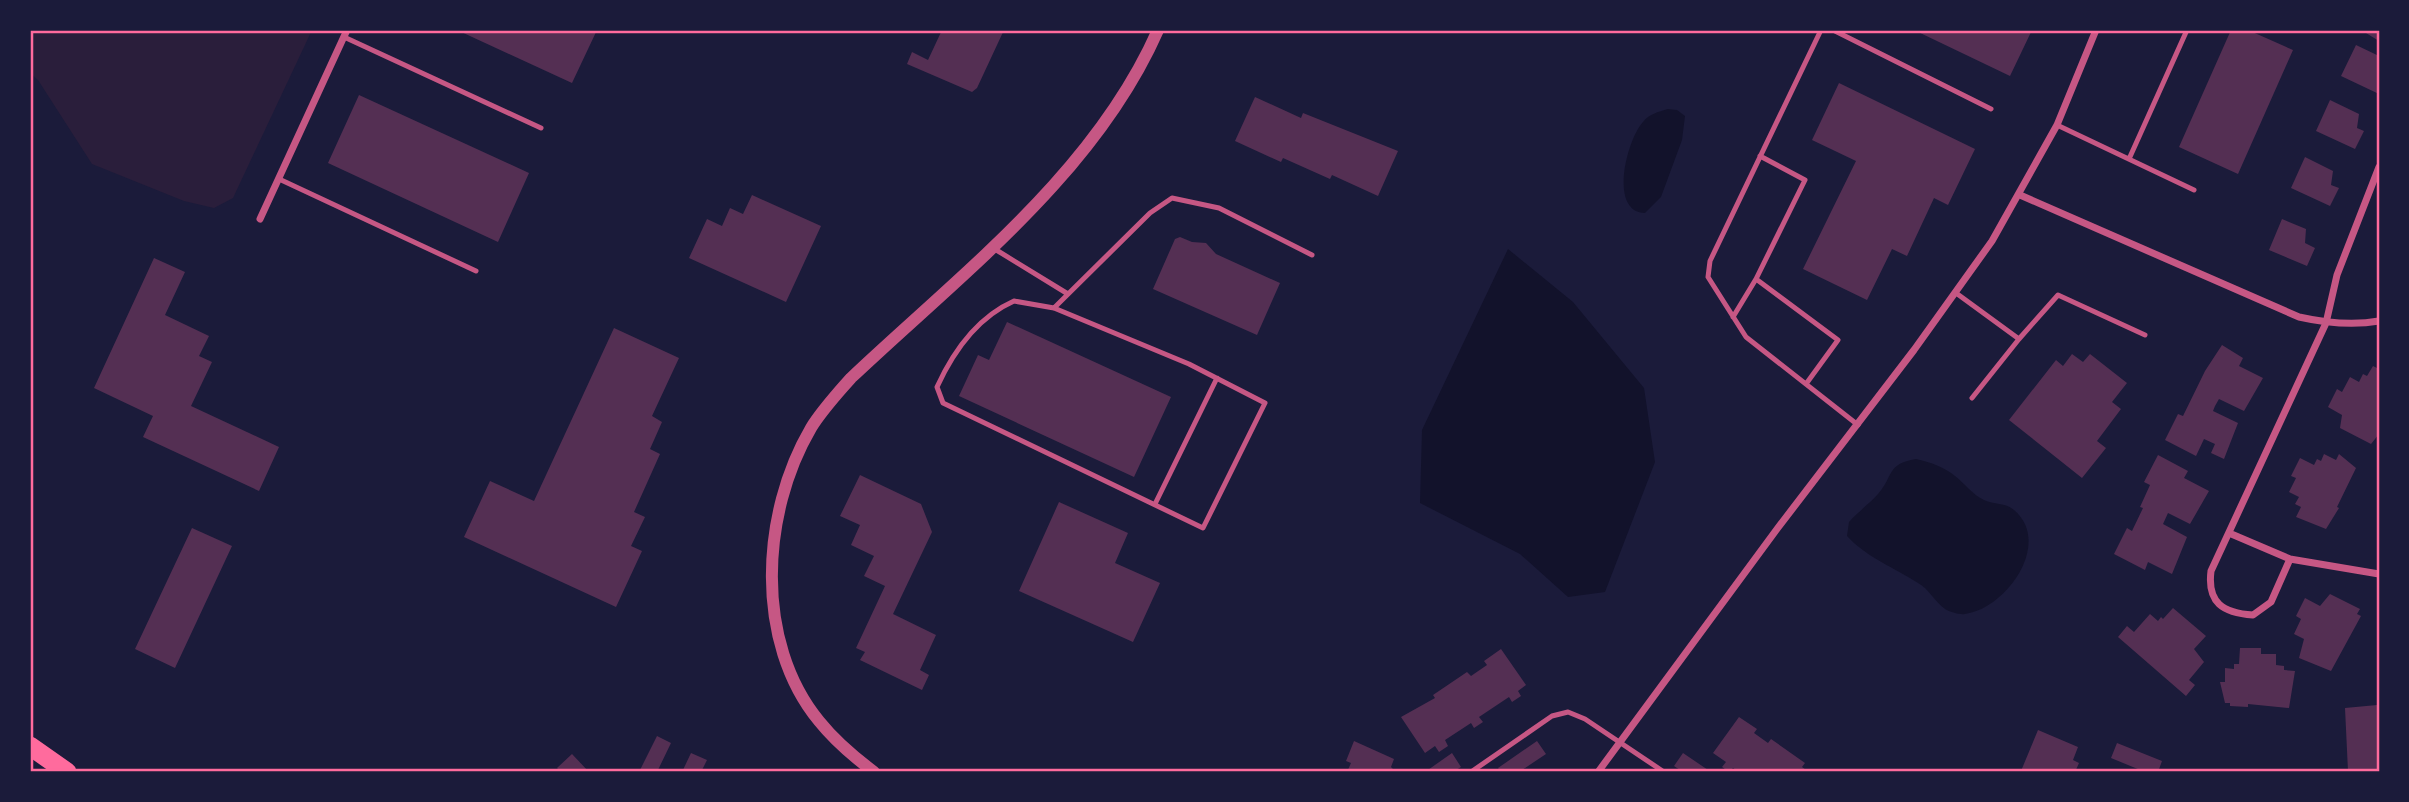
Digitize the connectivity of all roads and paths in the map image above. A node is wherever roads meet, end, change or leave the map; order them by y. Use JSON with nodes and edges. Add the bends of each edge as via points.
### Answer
{"nodes":[{"id":1,"x":1158,"y":30,"type":"edge"},
{"id":2,"x":1821,"y":30,"type":"edge"},
{"id":3,"x":1833,"y":30,"type":"edge"},
{"id":4,"x":2096,"y":30,"type":"edge"},
{"id":5,"x":2187,"y":30,"type":"edge"},
{"id":6,"x":345,"y":33,"type":"edge"},
{"id":7,"x":1991,"y":109,"type":"dead end"},
{"id":8,"x":2057,"y":125,"type":"junction"},
{"id":9,"x":541,"y":128,"type":"dead end"},
{"id":10,"x":1760,"y":156,"type":"junction"},
{"id":11,"x":2129,"y":159,"type":"junction"},
{"id":12,"x":2379,"y":167,"type":"edge"},
{"id":13,"x":279,"y":179,"type":"junction"},
{"id":14,"x":2194,"y":190,"type":"dead end"},
{"id":15,"x":2020,"y":195,"type":"junction"},
{"id":16,"x":260,"y":219,"type":"dead end"},
{"id":17,"x":990,"y":247,"type":"junction"},
{"id":18,"x":1311,"y":255,"type":"dead end"},
{"id":19,"x":476,"y":271,"type":"dead end"},
{"id":20,"x":1756,"y":279,"type":"junction"},
{"id":21,"x":1956,"y":293,"type":"junction"},
{"id":22,"x":1068,"y":294,"type":"junction"},
{"id":23,"x":1054,"y":308,"type":"junction"},
{"id":24,"x":1733,"y":317,"type":"junction"},
{"id":25,"x":2379,"y":321,"type":"edge"},
{"id":26,"x":2326,"y":323,"type":"junction"},
{"id":27,"x":2145,"y":335,"type":"dead end"},
{"id":28,"x":2019,"y":339,"type":"junction"},
{"id":29,"x":1217,"y":378,"type":"junction"},
{"id":30,"x":1806,"y":384,"type":"junction"},
{"id":31,"x":1972,"y":398,"type":"dead end"},
{"id":32,"x":1858,"y":425,"type":"junction"},
{"id":33,"x":1155,"y":504,"type":"junction"},
{"id":34,"x":2229,"y":533,"type":"junction"},
{"id":35,"x":2290,"y":559,"type":"junction"},
{"id":36,"x":2379,"y":573,"type":"edge"},
{"id":37,"x":1618,"y":741,"type":"junction"},
{"id":38,"x":30,"y":746,"type":"edge"},
{"id":39,"x":67,"y":772,"type":"edge"},
{"id":40,"x":874,"y":772,"type":"edge"},
{"id":41,"x":1471,"y":772,"type":"edge"},
{"id":42,"x":1598,"y":772,"type":"edge"},
{"id":43,"x":1664,"y":772,"type":"edge"}],
"edges":[{"from":1,"to":17,"type":"street","via":[[1126,94],[1083,153]]},
{"from":2,"to":10,"type":"lane"},
{"from":3,"to":7,"type":"lane"},
{"from":4,"to":8,"type":"street"},
{"from":5,"to":11,"type":"lane"},
{"from":6,"to":9,"type":"lane"},
{"from":6,"to":13,"type":"street"},
{"from":8,"to":11,"type":"lane"},
{"from":8,"to":15,"type":"street"},
{"from":10,"to":20,"type":"lane","via":[[1805,180]]},
{"from":10,"to":24,"type":"lane","via":[[1710,261],[1708,277]]},
{"from":11,"to":14,"type":"lane"},
{"from":12,"to":26,"type":"street","via":[[2337,275]]},
{"from":13,"to":16,"type":"street"},
{"from":13,"to":19,"type":"lane"},
{"from":15,"to":21,"type":"street"},
{"from":15,"to":26,"type":"street","via":[[2267,306]]},
{"from":17,"to":22,"type":"lane"},
{"from":17,"to":40,"type":"street","via":[[828,404],[796,456],[783,492],[772,590],[780,638],[794,680],[818,719],[847,752]]},
{"from":18,"to":22,"type":"lane","via":[[1219,208],[1172,198],[1150,213]]},
{"from":20,"to":24,"type":"lane"},
{"from":20,"to":30,"type":"lane","via":[[1838,340]]},
{"from":21,"to":28,"type":"lane"},
{"from":21,"to":32,"type":"street"},
{"from":22,"to":23,"type":"lane"},
{"from":23,"to":29,"type":"lane"},
{"from":23,"to":33,"type":"lane","via":[[1014,301],[993,310],[944,373],[937,387],[943,403]]},
{"from":24,"to":30,"type":"lane","via":[[1746,337]]},
{"from":25,"to":26,"type":"street"},
{"from":26,"to":34,"type":"street"},
{"from":27,"to":28,"type":"lane","via":[[2058,295]]},
{"from":28,"to":31,"type":"lane"},
{"from":29,"to":33,"type":"lane"},
{"from":29,"to":33,"type":"lane","via":[[1265,403],[1203,528]]},
{"from":30,"to":32,"type":"lane"},
{"from":32,"to":37,"type":"street"},
{"from":34,"to":35,"type":"street"},
{"from":34,"to":35,"type":"street","via":[[2211,571],[2209,587],[2216,602],[2234,614],[2253,615],[2271,602]]},
{"from":35,"to":36,"type":"street"},
{"from":37,"to":41,"type":"lane","via":[[1568,712],[1552,716]]},
{"from":37,"to":42,"type":"street"},
{"from":37,"to":43,"type":"lane"},
{"from":38,"to":39,"type":"highway"}]}
